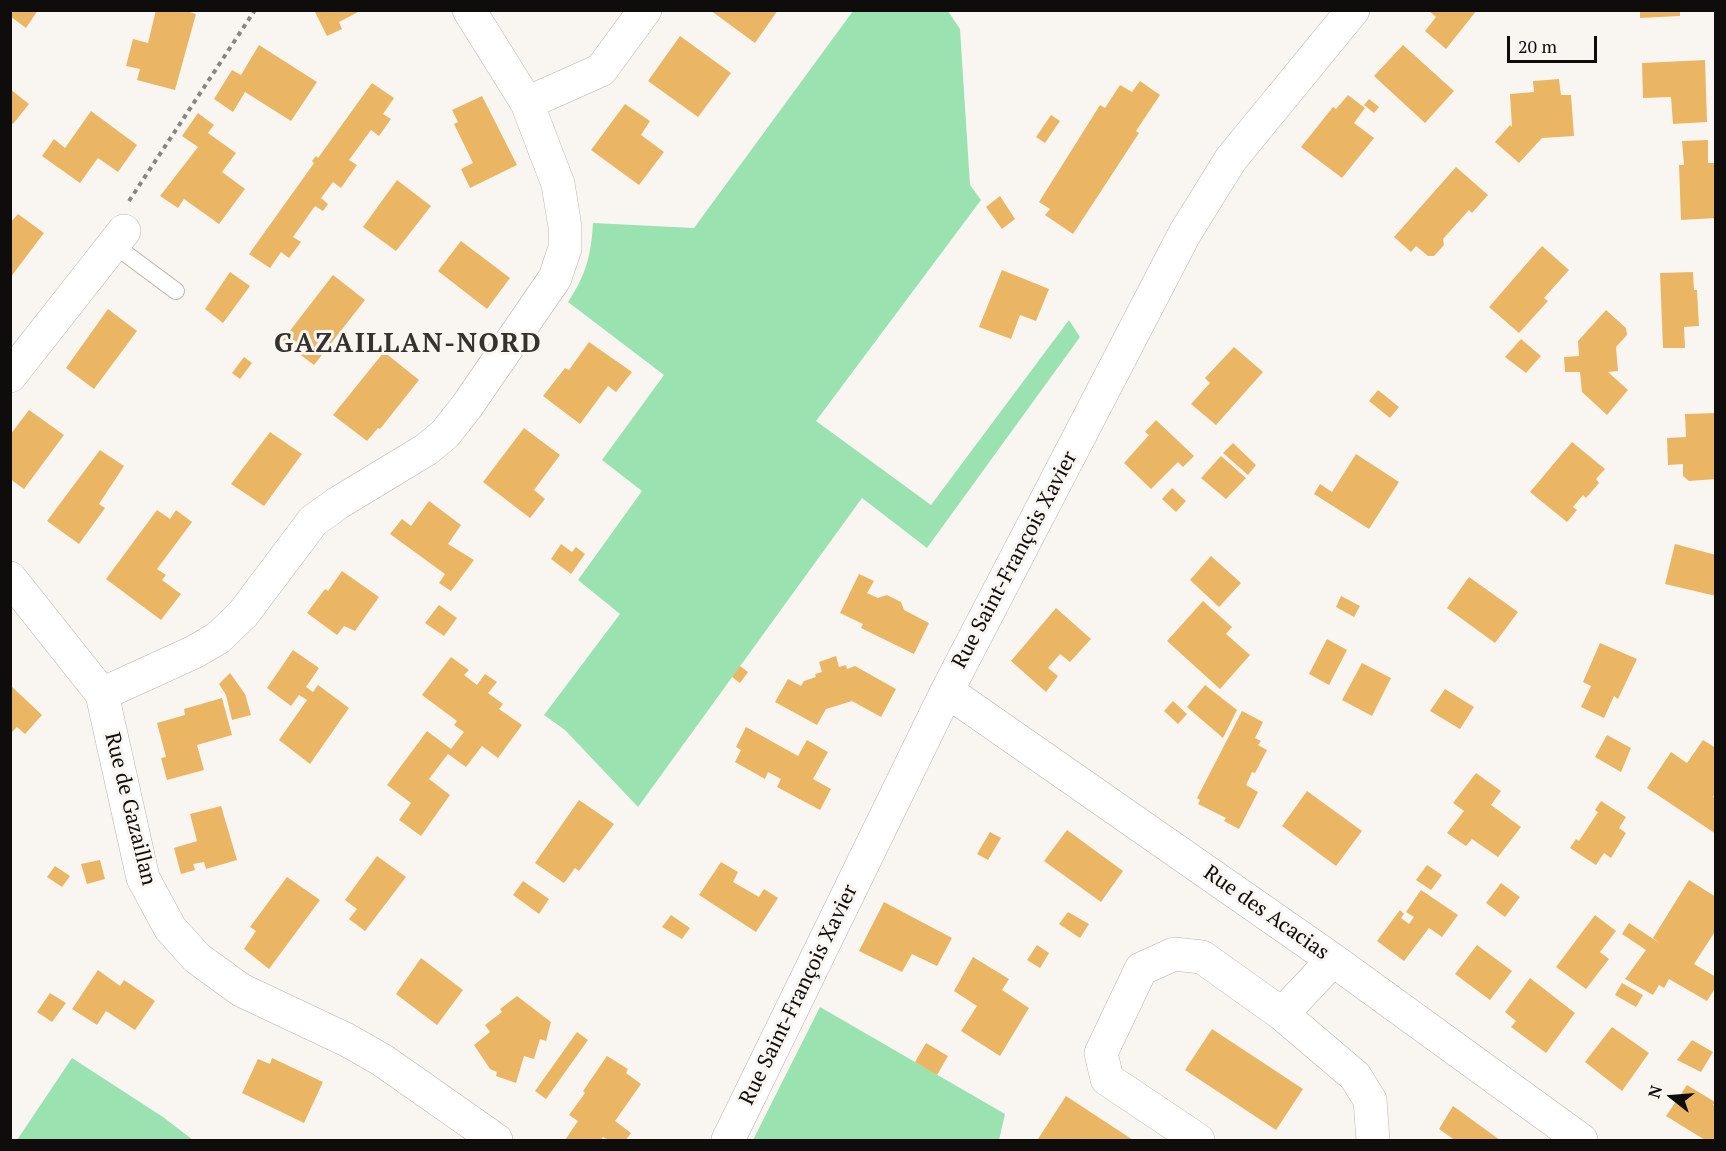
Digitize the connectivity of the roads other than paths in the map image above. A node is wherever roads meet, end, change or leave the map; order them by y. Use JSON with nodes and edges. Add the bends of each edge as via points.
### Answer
{"nodes":[{"id":1,"x":469,"y":10,"type":"edge"},
{"id":2,"x":645,"y":10,"type":"edge"},
{"id":3,"x":1353,"y":10,"type":"edge"},
{"id":4,"x":527,"y":103,"type":"junction"},
{"id":5,"x":119,"y":238,"type":"joint"},
{"id":6,"x":176,"y":291,"type":"dead end"},
{"id":7,"x":10,"y":376,"type":"edge"},
{"id":8,"x":10,"y":578,"type":"edge"},
{"id":9,"x":947,"y":691,"type":"junction"},
{"id":10,"x":102,"y":694,"type":"junction"},
{"id":11,"x":1333,"y":960,"type":"junction"},
{"id":12,"x":1282,"y":1014,"type":"junction"},
{"id":13,"x":496,"y":1140,"type":"edge"},
{"id":14,"x":728,"y":1140,"type":"edge"},
{"id":15,"x":1198,"y":1140,"type":"edge"},
{"id":16,"x":1373,"y":1140,"type":"edge"},
{"id":17,"x":1581,"y":1140,"type":"edge"}],
"edges":[{"from":1,"to":4,"type":"street"},
{"from":2,"to":4,"type":"street","via":[[601,69]]},
{"from":3,"to":9,"type":"street","name":"Rue Saint-François Xavier","via":[[1232,159],[1185,233]]},
{"from":4,"to":10,"type":"street","via":[[558,184],[565,248],[555,278],[467,406],[446,434],[427,449],[313,521],[243,614],[218,638]]},
{"from":5,"to":6,"type":"lane"},
{"from":5,"to":7,"type":"street"},
{"from":8,"to":10,"type":"street","name":"Rue de Gazaillan"},
{"from":9,"to":11,"type":"street","name":"Rue des Acacias"},
{"from":9,"to":14,"type":"street","name":"Rue Saint-François Xavier"},
{"from":10,"to":13,"type":"street","name":"Rue de Gazaillan","via":[[143,878],[170,928],[197,958],[241,990],[382,1060]]},
{"from":11,"to":12,"type":"street"},
{"from":11,"to":17,"type":"street","name":"Rue des Acacias"},
{"from":12,"to":15,"type":"street","via":[[1202,957],[1174,954],[1141,969],[1101,1053],[1107,1079]]},
{"from":12,"to":16,"type":"street","via":[[1355,1076],[1370,1100]]}]}
